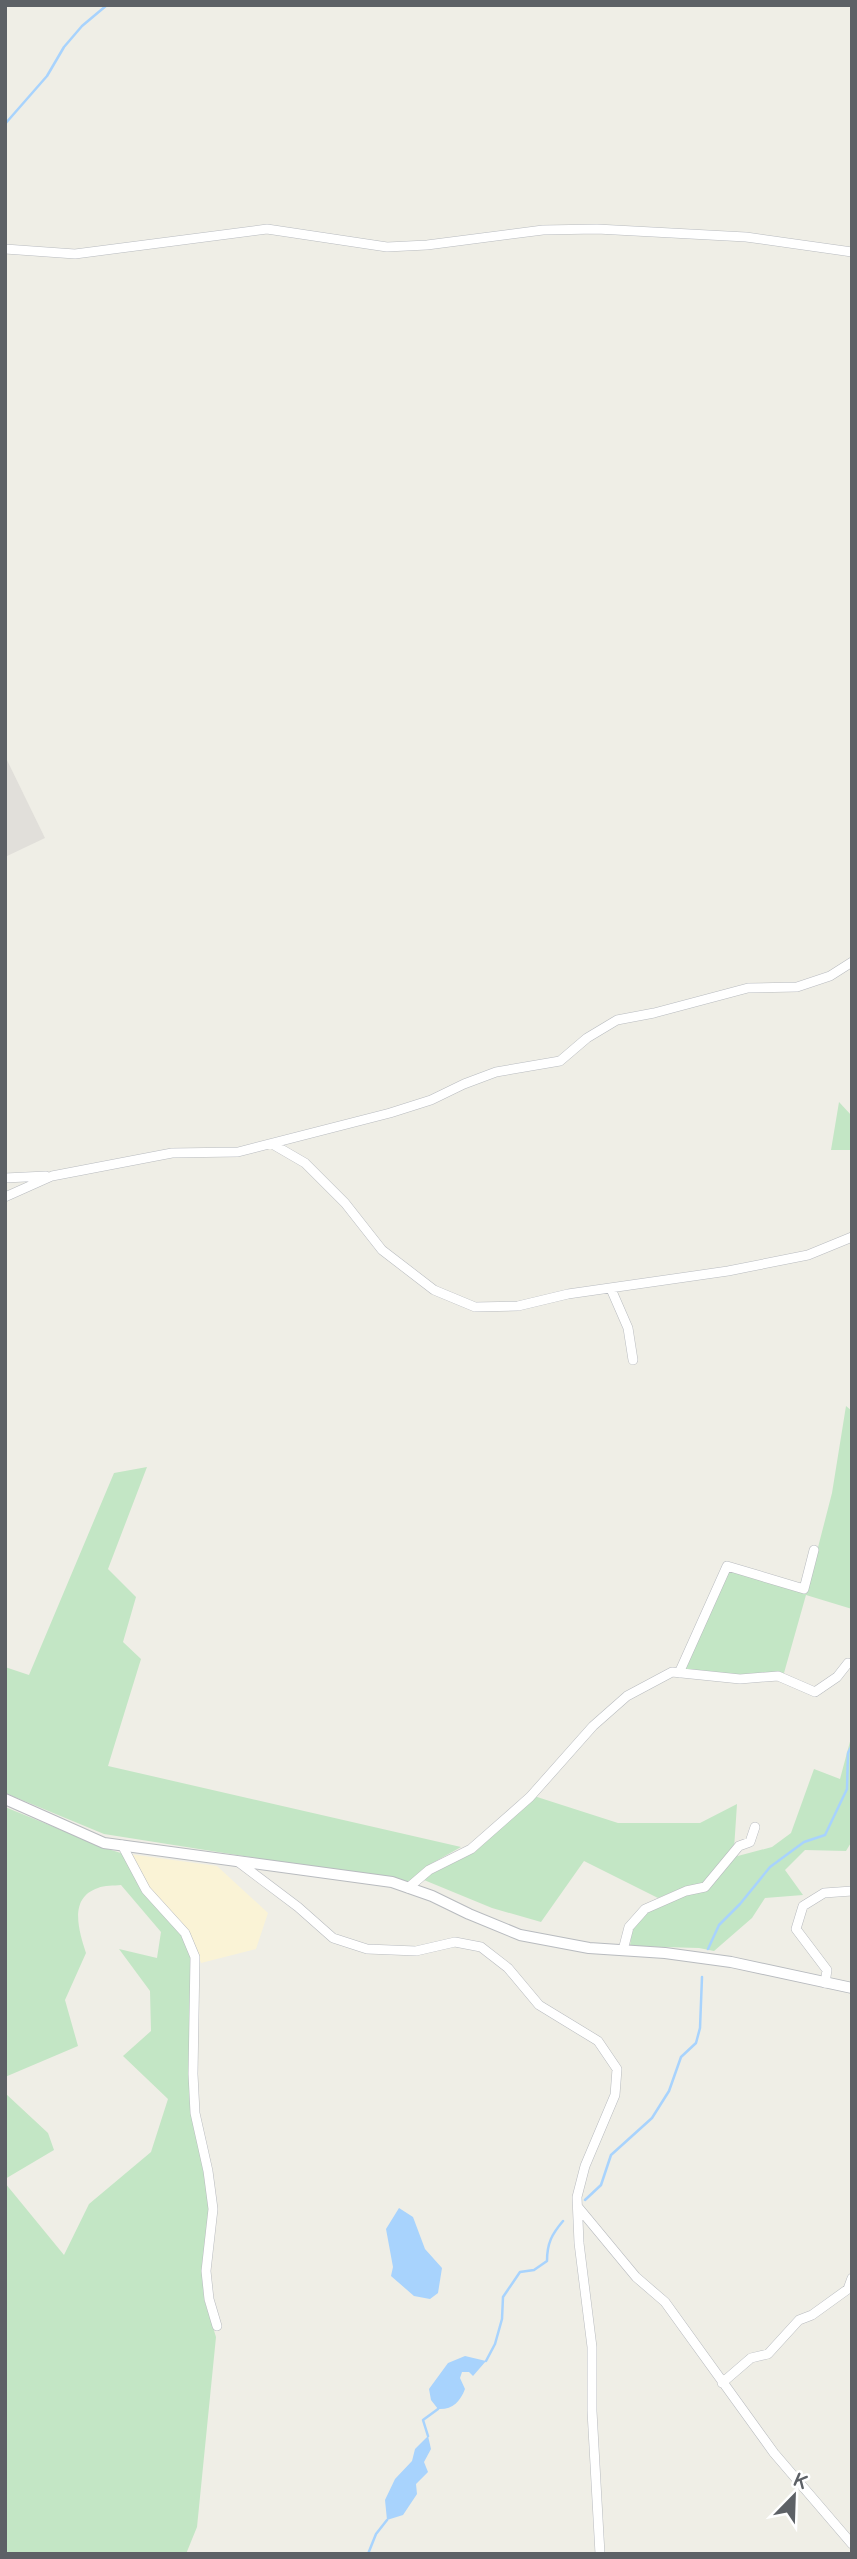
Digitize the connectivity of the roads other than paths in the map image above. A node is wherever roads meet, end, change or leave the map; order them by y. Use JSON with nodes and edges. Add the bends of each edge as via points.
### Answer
{"nodes":[{"id":1,"x":5,"y":249,"type":"edge"},
{"id":2,"x":852,"y":252,"type":"edge"},
{"id":3,"x":852,"y":962,"type":"edge"},
{"id":4,"x":274,"y":1145,"type":"junction"},
{"id":5,"x":51,"y":1176,"type":"junction"},
{"id":6,"x":5,"y":1178,"type":"edge"},
{"id":7,"x":5,"y":1197,"type":"edge"},
{"id":8,"x":852,"y":1237,"type":"edge"},
{"id":9,"x":611,"y":1289,"type":"junction"},
{"id":10,"x":633,"y":1360,"type":"dead end"},
{"id":11,"x":814,"y":1550,"type":"dead end"},
{"id":12,"x":848,"y":1663,"type":"dead end"},
{"id":13,"x":679,"y":1673,"type":"junction"},
{"id":14,"x":5,"y":1799,"type":"edge"},
{"id":15,"x":755,"y":1828,"type":"dead end"},
{"id":16,"x":122,"y":1845,"type":"junction"},
{"id":17,"x":235,"y":1860,"type":"junction"},
{"id":18,"x":408,"y":1888,"type":"junction"},
{"id":19,"x":852,"y":1891,"type":"edge"},
{"id":20,"x":624,"y":1950,"type":"junction"},
{"id":21,"x":825,"y":1983,"type":"junction"},
{"id":22,"x":852,"y":1989,"type":"edge"},
{"id":23,"x":578,"y":2207,"type":"junction"},
{"id":24,"x":852,"y":2278,"type":"edge"},
{"id":25,"x":217,"y":2326,"type":"dead end"},
{"id":26,"x":722,"y":2383,"type":"junction"},
{"id":27,"x":852,"y":2544,"type":"edge"},
{"id":28,"x":600,"y":2554,"type":"edge"}],
"edges":[{"from":1,"to":2,"type":"street","via":[[75,254],[267,229],[387,247],[427,246],[542,230],[597,229],[746,237]]},
{"from":3,"to":4,"type":"street","via":[[797,987],[748,988],[617,1020],[559,1061],[496,1072],[430,1100]]},
{"from":4,"to":5,"type":"street","via":[[238,1152],[172,1153]]},
{"from":4,"to":9,"type":"street","via":[[305,1163],[382,1250],[434,1290],[475,1307],[518,1306]]},
{"from":5,"to":6,"type":"street"},
{"from":5,"to":7,"type":"street"},
{"from":8,"to":9,"type":"street","via":[[808,1255]]},
{"from":9,"to":10,"type":"street","via":[[628,1328]]},
{"from":11,"to":13,"type":"street","via":[[804,1588],[727,1566]]},
{"from":12,"to":13,"type":"street","via":[[815,1692],[778,1676],[740,1679]]},
{"from":13,"to":18,"type":"street","via":[[672,1672],[626,1696],[530,1797],[471,1849],[429,1870]]},
{"from":14,"to":16,"type":"street","via":[[104,1843]]},
{"from":15,"to":20,"type":"street","via":[[750,1842],[739,1846],[705,1887],[645,1909],[629,1927]]},
{"from":16,"to":17,"type":"street"},
{"from":16,"to":25,"type":"street","via":[[146,1890],[185,1933],[195,1957],[195,2113],[213,2209],[206,2271]]},
{"from":17,"to":18,"type":"street"},
{"from":17,"to":23,"type":"street","via":[[333,1938],[367,1949],[416,1951],[455,1942],[481,1947],[508,1968],[539,2005],[598,2041],[617,2069],[615,2095],[585,2166]]},
{"from":18,"to":20,"type":"street","via":[[520,1935]]},
{"from":19,"to":21,"type":"street","via":[[824,1894],[803,1906],[796,1929],[827,1970]]},
{"from":20,"to":21,"type":"street","via":[[731,1962]]},
{"from":21,"to":22,"type":"street"},
{"from":23,"to":26,"type":"street","via":[[636,2277],[665,2302]]},
{"from":23,"to":28,"type":"street","via":[[592,2347]]},
{"from":24,"to":26,"type":"street","via":[[848,2289],[799,2320],[768,2354],[751,2358]]},
{"from":26,"to":27,"type":"street","via":[[774,2453]]}]}
